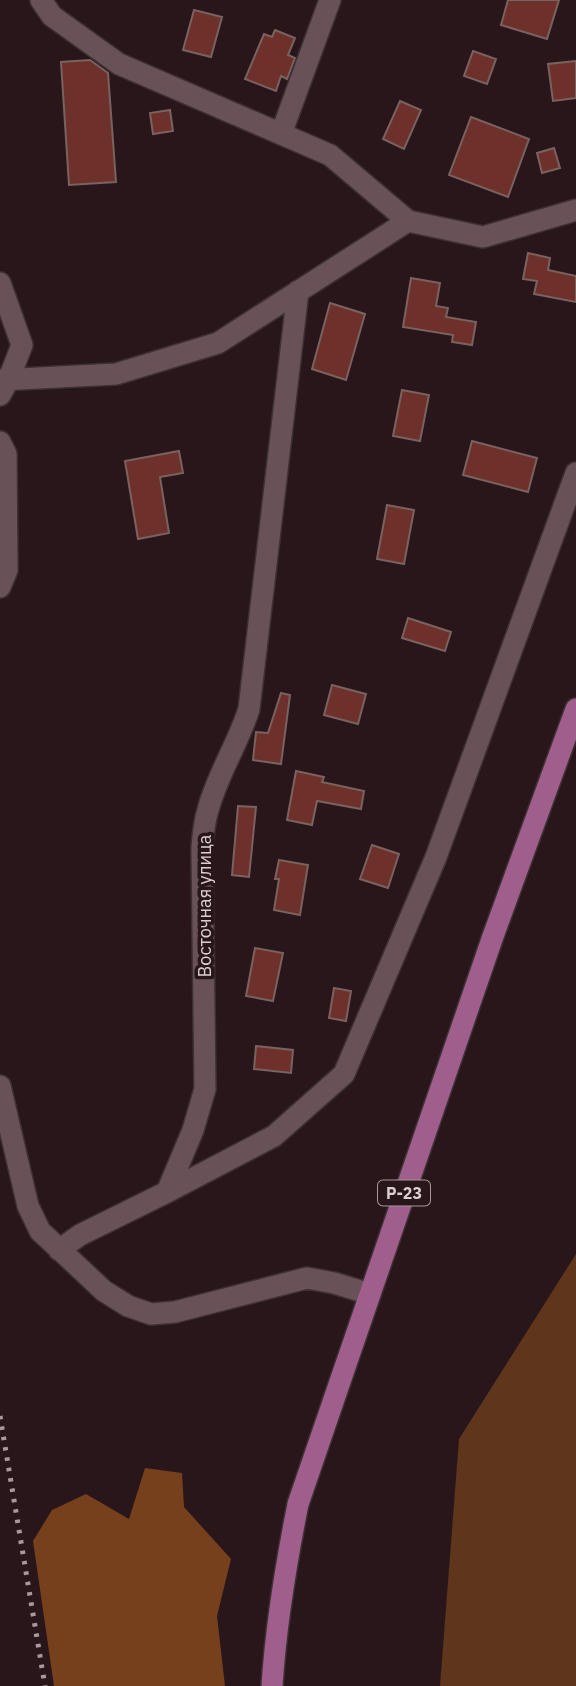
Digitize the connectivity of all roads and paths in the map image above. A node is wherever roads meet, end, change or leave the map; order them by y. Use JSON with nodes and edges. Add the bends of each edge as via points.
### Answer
{"nodes":[{"id":1,"x":41,"y":0,"type":"edge"},
{"id":2,"x":330,"y":0,"type":"edge"},
{"id":3,"x":281,"y":134,"type":"junction"},
{"id":4,"x":576,"y":209,"type":"edge"},
{"id":5,"x":408,"y":221,"type":"junction"},
{"id":6,"x":0,"y":283,"type":"edge"},
{"id":7,"x":298,"y":291,"type":"junction"},
{"id":8,"x":3,"y":385,"type":"edge"},
{"id":9,"x":0,"y":442,"type":"edge"},
{"id":10,"x":576,"y":473,"type":"edge"},
{"id":11,"x":0,"y":587,"type":"edge"},
{"id":12,"x":576,"y":709,"type":"edge"},
{"id":13,"x":0,"y":1086,"type":"edge"},
{"id":14,"x":167,"y":1192,"type":"junction"},
{"id":15,"x":59,"y":1250,"type":"junction"},
{"id":16,"x":370,"y":1294,"type":"junction"},
{"id":17,"x":272,"y":1686,"type":"edge"}],
"edges":[{"from":1,"to":3,"type":"street","via":[[51,16],[119,64]]},
{"from":2,"to":3,"type":"street"},
{"from":3,"to":5,"type":"street","via":[[330,155]]},
{"from":4,"to":5,"type":"street","via":[[483,237]]},
{"from":5,"to":7,"type":"street"},
{"from":6,"to":8,"type":"street","via":[[22,345]]},
{"from":7,"to":8,"type":"street","via":[[218,343],[116,374]]},
{"from":7,"to":14,"type":"street","name":"Восточная улица","via":[[249,709],[207,811],[202,848],[205,1089]]},
{"from":9,"to":11,"type":"street","via":[[6,454],[6,570]]},
{"from":10,"to":14,"type":"street","via":[[436,857],[344,1074],[274,1136]]},
{"from":12,"to":16,"type":"main road","number":"Р-23"},
{"from":13,"to":15,"type":"street","via":[[28,1206],[40,1231]]},
{"from":14,"to":15,"type":"street"},
{"from":15,"to":16,"type":"street","via":[[104,1291],[128,1307],[151,1314],[307,1278]]},
{"from":16,"to":17,"type":"main road","number":"Р-23","via":[[298,1504],[275,1637]]}]}
